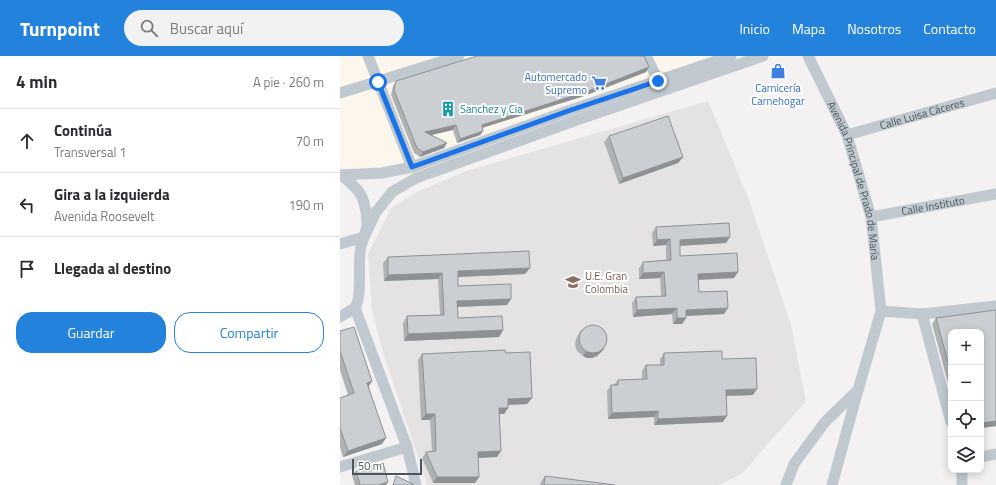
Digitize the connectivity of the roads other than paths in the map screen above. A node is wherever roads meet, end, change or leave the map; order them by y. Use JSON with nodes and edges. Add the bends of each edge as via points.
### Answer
{"nodes":[{"id":1,"x":368,"y":56,"type":"edge"},
{"id":2,"x":460,"y":56,"type":"edge"},
{"id":3,"x":646,"y":56,"type":"edge"},
{"id":4,"x":731,"y":56,"type":"edge"},
{"id":5,"x":763,"y":56,"type":"edge"},
{"id":6,"x":808,"y":56,"type":"edge"},
{"id":7,"x":378,"y":82,"type":"junction"},
{"id":8,"x":660,"y":85,"type":"junction"},
{"id":9,"x":340,"y":93,"type":"edge"},
{"id":10,"x":996,"y":93,"type":"edge"},
{"id":11,"x":847,"y":135,"type":"junction"},
{"id":12,"x":412,"y":167,"type":"junction"},
{"id":13,"x":341,"y":175,"type":"edge"},
{"id":14,"x":996,"y":194,"type":"edge"},
{"id":15,"x":871,"y":217,"type":"junction"},
{"id":16,"x":364,"y":236,"type":"junction"},
{"id":17,"x":340,"y":244,"type":"edge"},
{"id":18,"x":996,"y":306,"type":"edge"},
{"id":19,"x":356,"y":308,"type":"junction"},
{"id":20,"x":881,"y":311,"type":"junction"},
{"id":21,"x":922,"y":314,"type":"junction"},
{"id":22,"x":340,"y":318,"type":"edge"},
{"id":23,"x":858,"y":390,"type":"junction"},
{"id":24,"x":948,"y":411,"type":"edge"},
{"id":25,"x":406,"y":447,"type":"junction"},
{"id":26,"x":996,"y":454,"type":"edge"},
{"id":27,"x":984,"y":456,"type":"edge"},
{"id":28,"x":340,"y":467,"type":"edge"},
{"id":29,"x":962,"y":473,"type":"edge"},
{"id":30,"x":416,"y":485,"type":"edge"},
{"id":31,"x":786,"y":485,"type":"edge"},
{"id":32,"x":832,"y":485,"type":"edge"},
{"id":33,"x":962,"y":485,"type":"edge"}],
"edges":[{"from":1,"to":7,"type":"street"},
{"from":2,"to":7,"type":"street"},
{"from":3,"to":8,"type":"street"},
{"from":4,"to":8,"type":"street"},
{"from":5,"to":8,"type":"street"},
{"from":6,"to":11,"type":"street","name":"Avenida Principal de Prado de María"},
{"from":7,"to":9,"type":"street"},
{"from":7,"to":12,"type":"street"},
{"from":8,"to":12,"type":"street","via":[[568,111]]},
{"from":8,"to":16,"type":"street","via":[[416,178],[392,192],[376,212]]},
{"from":10,"to":11,"type":"street","name":"Calle Luisa Cáceres"},
{"from":11,"to":15,"type":"street","name":"Avenida Principal de Prado de María"},
{"from":12,"to":13,"type":"street","via":[[382,173]]},
{"from":13,"to":16,"type":"street","via":[[358,190],[362,198],[367,225]]},
{"from":14,"to":15,"type":"street","name":"Calle Instituto"},
{"from":15,"to":20,"type":"street","name":"Avenida Principal de Prado de María"},
{"from":16,"to":17,"type":"street"},
{"from":16,"to":19,"type":"street"},
{"from":18,"to":21,"type":"street"},
{"from":19,"to":22,"type":"street"},
{"from":19,"to":25,"type":"street"},
{"from":20,"to":21,"type":"street"},
{"from":20,"to":23,"type":"street"},
{"from":21,"to":24,"type":"street"},
{"from":23,"to":31,"type":"street","via":[[825,422],[794,464]]},
{"from":23,"to":32,"type":"street"},
{"from":25,"to":28,"type":"street"},
{"from":25,"to":30,"type":"street"},
{"from":26,"to":27,"type":"street"},
{"from":29,"to":33,"type":"street"}]}
